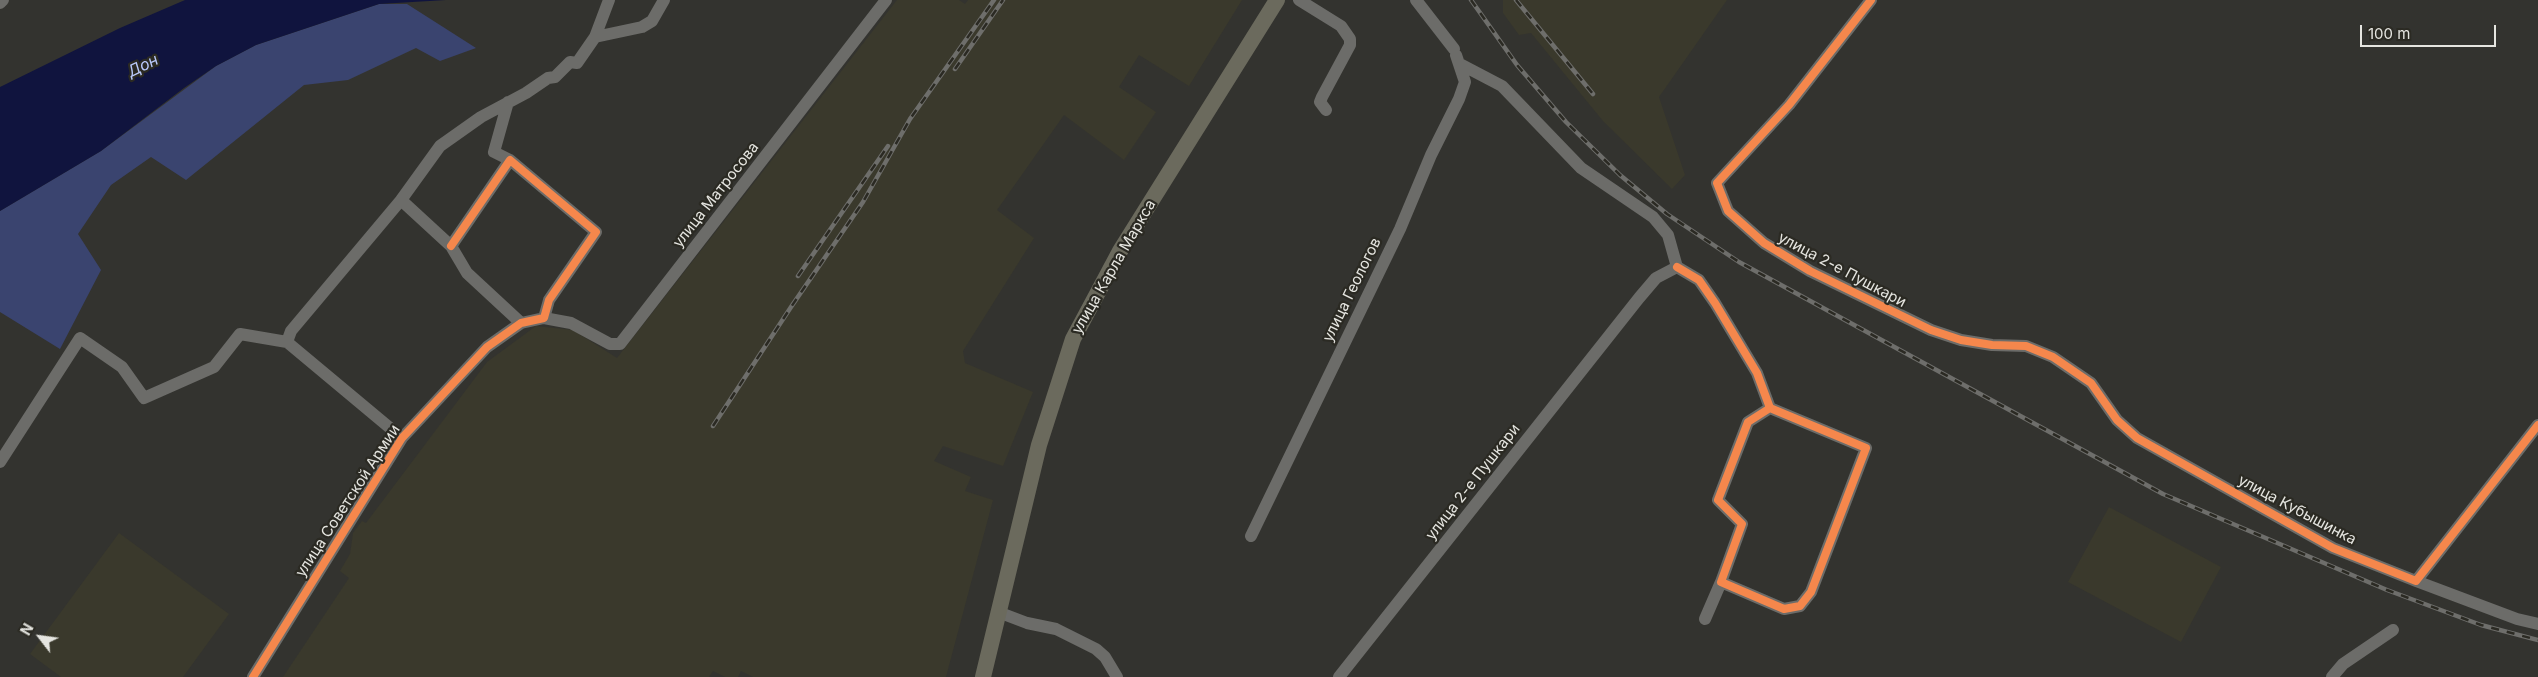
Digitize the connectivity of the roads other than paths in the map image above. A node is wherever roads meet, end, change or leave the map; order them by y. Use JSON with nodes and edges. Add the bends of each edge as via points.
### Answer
{"nodes":[{"id":1,"x":3,"y":0,"type":"edge"},
{"id":2,"x":609,"y":0,"type":"edge"},
{"id":3,"x":664,"y":0,"type":"edge"},
{"id":4,"x":886,"y":0,"type":"edge"},
{"id":5,"x":1277,"y":0,"type":"edge"},
{"id":6,"x":1299,"y":0,"type":"edge"},
{"id":7,"x":1416,"y":0,"type":"edge"},
{"id":8,"x":1871,"y":0,"type":"edge"},
{"id":9,"x":0,"y":3,"type":"edge"},
{"id":10,"x":595,"y":36,"type":"junction"},
{"id":11,"x":1457,"y":56,"type":"junction"},
{"id":12,"x":508,"y":102,"type":"junction"},
{"id":13,"x":1326,"y":110,"type":"dead end"},
{"id":14,"x":510,"y":160,"type":"junction"},
{"id":15,"x":401,"y":200,"type":"junction"},
{"id":16,"x":451,"y":246,"type":"junction"},
{"id":17,"x":1677,"y":267,"type":"junction"},
{"id":18,"x":544,"y":318,"type":"junction"},
{"id":19,"x":521,"y":323,"type":"junction"},
{"id":20,"x":288,"y":342,"type":"junction"},
{"id":21,"x":2091,"y":383,"type":"joint"},
{"id":22,"x":1770,"y":408,"type":"junction"},
{"id":23,"x":2538,"y":425,"type":"edge"},
{"id":24,"x":402,"y":438,"type":"junction"},
{"id":25,"x":0,"y":462,"type":"edge"},
{"id":26,"x":1251,"y":536,"type":"dead end"},
{"id":27,"x":2416,"y":581,"type":"junction"},
{"id":28,"x":1721,"y":582,"type":"junction"},
{"id":29,"x":998,"y":612,"type":"junction"},
{"id":30,"x":1705,"y":619,"type":"dead end"},
{"id":31,"x":2538,"y":624,"type":"edge"},
{"id":32,"x":2393,"y":630,"type":"dead end"},
{"id":33,"x":253,"y":677,"type":"edge"},
{"id":34,"x":983,"y":677,"type":"edge"},
{"id":35,"x":1117,"y":677,"type":"edge"},
{"id":36,"x":1339,"y":677,"type":"edge"},
{"id":37,"x":2332,"y":677,"type":"edge"}],
"edges":[{"from":1,"to":9,"type":"street"},
{"from":2,"to":10,"type":"street"},
{"from":3,"to":10,"type":"street","via":[[652,21],[642,27]]},
{"from":4,"to":18,"type":"street","name":"улица Матросова","via":[[620,344],[610,344],[571,323]]},
{"from":5,"to":29,"type":"main road","name":"улица Карла Маркса","via":[[1120,251],[1073,338],[1039,445]]},
{"from":6,"to":13,"type":"street","via":[[1341,26],[1350,39],[1350,45],[1320,102]]},
{"from":7,"to":11,"type":"street"},
{"from":8,"to":21,"type":"street","name":"улица 2-е Пушкари","via":[[1789,104],[1717,183],[1728,211],[1772,248],[1810,272],[1866,297],[1898,316],[1961,340],[2026,346],[2054,357]]},
{"from":10,"to":12,"type":"street","via":[[577,63],[570,62],[555,77]]},
{"from":11,"to":17,"type":"street","via":[[1502,86],[1581,168],[1653,217],[1668,235]]},
{"from":11,"to":26,"type":"street","name":"улица Геологов","via":[[1464,82],[1459,100]]},
{"from":12,"to":14,"type":"street","via":[[494,152]]},
{"from":12,"to":15,"type":"street","via":[[440,146]]},
{"from":14,"to":16,"type":"street"},
{"from":14,"to":18,"type":"street","via":[[596,232],[549,300]]},
{"from":15,"to":16,"type":"street"},
{"from":15,"to":20,"type":"street","via":[[291,331]]},
{"from":16,"to":19,"type":"street","via":[[467,273]]},
{"from":17,"to":22,"type":"street","via":[[1699,280],[1714,302],[1757,373]]},
{"from":17,"to":36,"type":"street","name":"улица 2-е Пушкари","via":[[1656,278],[1639,298]]},
{"from":18,"to":19,"type":"street","name":"улица Советской Армии"},
{"from":19,"to":24,"type":"street","name":"улица Советской Армии","via":[[487,347]]},
{"from":20,"to":24,"type":"street","name":"улица Советской Армии"},
{"from":20,"to":25,"type":"street","via":[[240,334],[214,367],[144,398],[122,367],[80,338]]},
{"from":21,"to":27,"type":"street","name":"улица Кубышинка","via":[[2117,420],[2137,438],[2333,548]]},
{"from":22,"to":28,"type":"street","via":[[1748,422],[1718,500],[1742,524]]},
{"from":22,"to":28,"type":"street","via":[[1866,448],[1811,592],[1800,606],[1784,609]]},
{"from":23,"to":27,"type":"street"},
{"from":24,"to":33,"type":"street","name":"улица Советской Армии"},
{"from":27,"to":31,"type":"street","name":"улица Кубышинка"},
{"from":28,"to":30,"type":"street"},
{"from":29,"to":34,"type":"main road","name":"улица Карла Маркса"},
{"from":29,"to":35,"type":"street","via":[[1056,629],[1096,649]]},
{"from":32,"to":37,"type":"street","via":[[2343,664]]}]}
